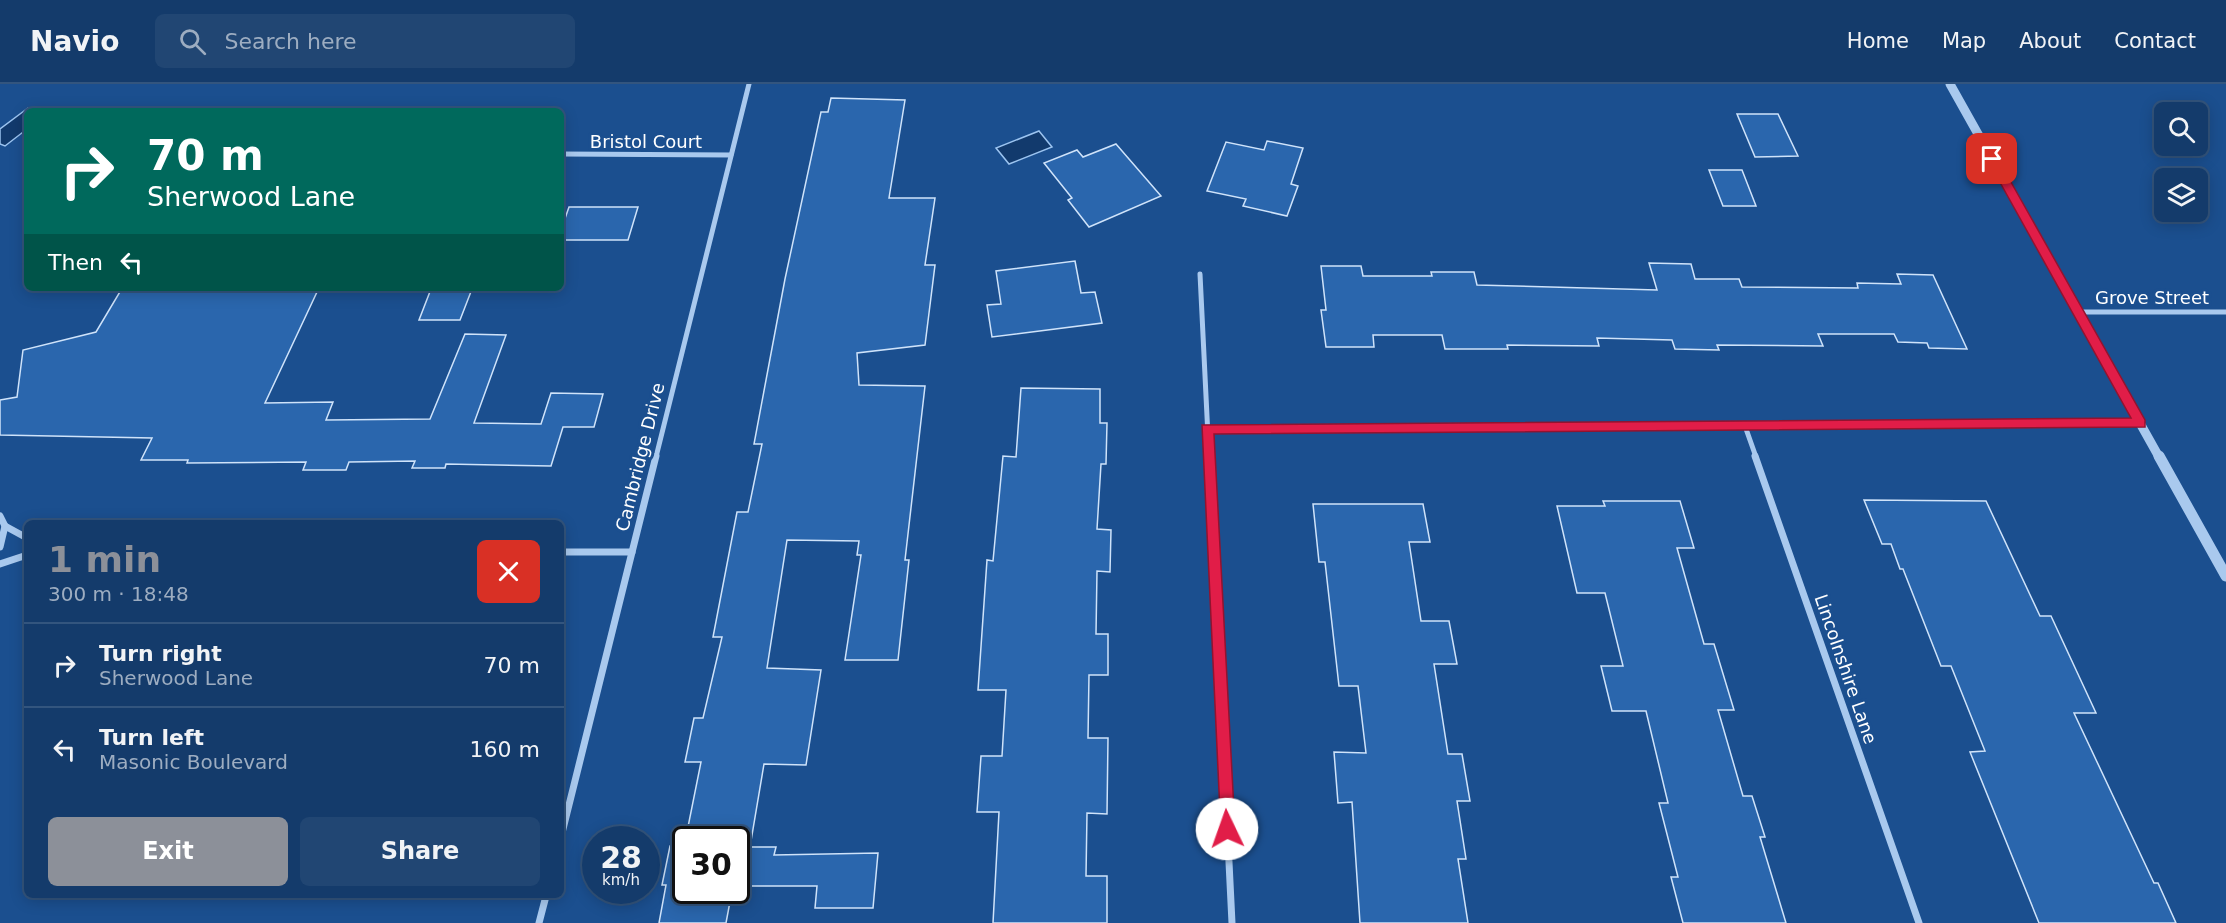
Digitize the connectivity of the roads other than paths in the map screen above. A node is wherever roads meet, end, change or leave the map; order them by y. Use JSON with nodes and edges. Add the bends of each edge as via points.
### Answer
{"nodes":[{"id":1,"x":749,"y":84,"type":"edge"},
{"id":2,"x":1950,"y":84,"type":"edge"},
{"id":3,"x":564,"y":154,"type":"edge"},
{"id":4,"x":731,"y":155,"type":"junction"},
{"id":5,"x":1200,"y":274,"type":"dead end"},
{"id":6,"x":2079,"y":312,"type":"junction"},
{"id":7,"x":2226,"y":312,"type":"edge"},
{"id":8,"x":2141,"y":424,"type":"junction"},
{"id":9,"x":1745,"y":426,"type":"junction"},
{"id":10,"x":1207,"y":429,"type":"junction"},
{"id":11,"x":0,"y":516,"type":"edge"},
{"id":12,"x":5,"y":526,"type":"junction"},
{"id":13,"x":24,"y":536,"type":"edge"},
{"id":14,"x":0,"y":547,"type":"edge"},
{"id":15,"x":564,"y":552,"type":"edge"},
{"id":16,"x":632,"y":552,"type":"junction"},
{"id":17,"x":24,"y":556,"type":"edge"},
{"id":18,"x":0,"y":564,"type":"edge"},
{"id":19,"x":2226,"y":576,"type":"edge"},
{"id":20,"x":564,"y":825,"type":"edge"},
{"id":21,"x":545,"y":898,"type":"edge"},
{"id":22,"x":539,"y":923,"type":"edge"},
{"id":23,"x":1232,"y":923,"type":"edge"},
{"id":24,"x":1919,"y":923,"type":"edge"}],
"edges":[{"from":1,"to":4,"type":"street","name":"Cambridge Drive"},
{"from":2,"to":6,"type":"street"},
{"from":3,"to":4,"type":"street","name":"Bristol Court"},
{"from":4,"to":16,"type":"street","name":"Cambridge Drive"},
{"from":5,"to":10,"type":"street"},
{"from":6,"to":7,"type":"street","name":"Grove Street"},
{"from":6,"to":8,"type":"street"},
{"from":8,"to":9,"type":"street"},
{"from":8,"to":19,"type":"street"},
{"from":9,"to":10,"type":"street"},
{"from":9,"to":24,"type":"street","name":"Lincolnshire Lane"},
{"from":10,"to":23,"type":"street"},
{"from":11,"to":12,"type":"street"},
{"from":12,"to":13,"type":"street"},
{"from":12,"to":14,"type":"street"},
{"from":15,"to":16,"type":"street"},
{"from":16,"to":20,"type":"street","name":"Cambridge Drive"},
{"from":17,"to":18,"type":"street"},
{"from":21,"to":22,"type":"street"}]}
